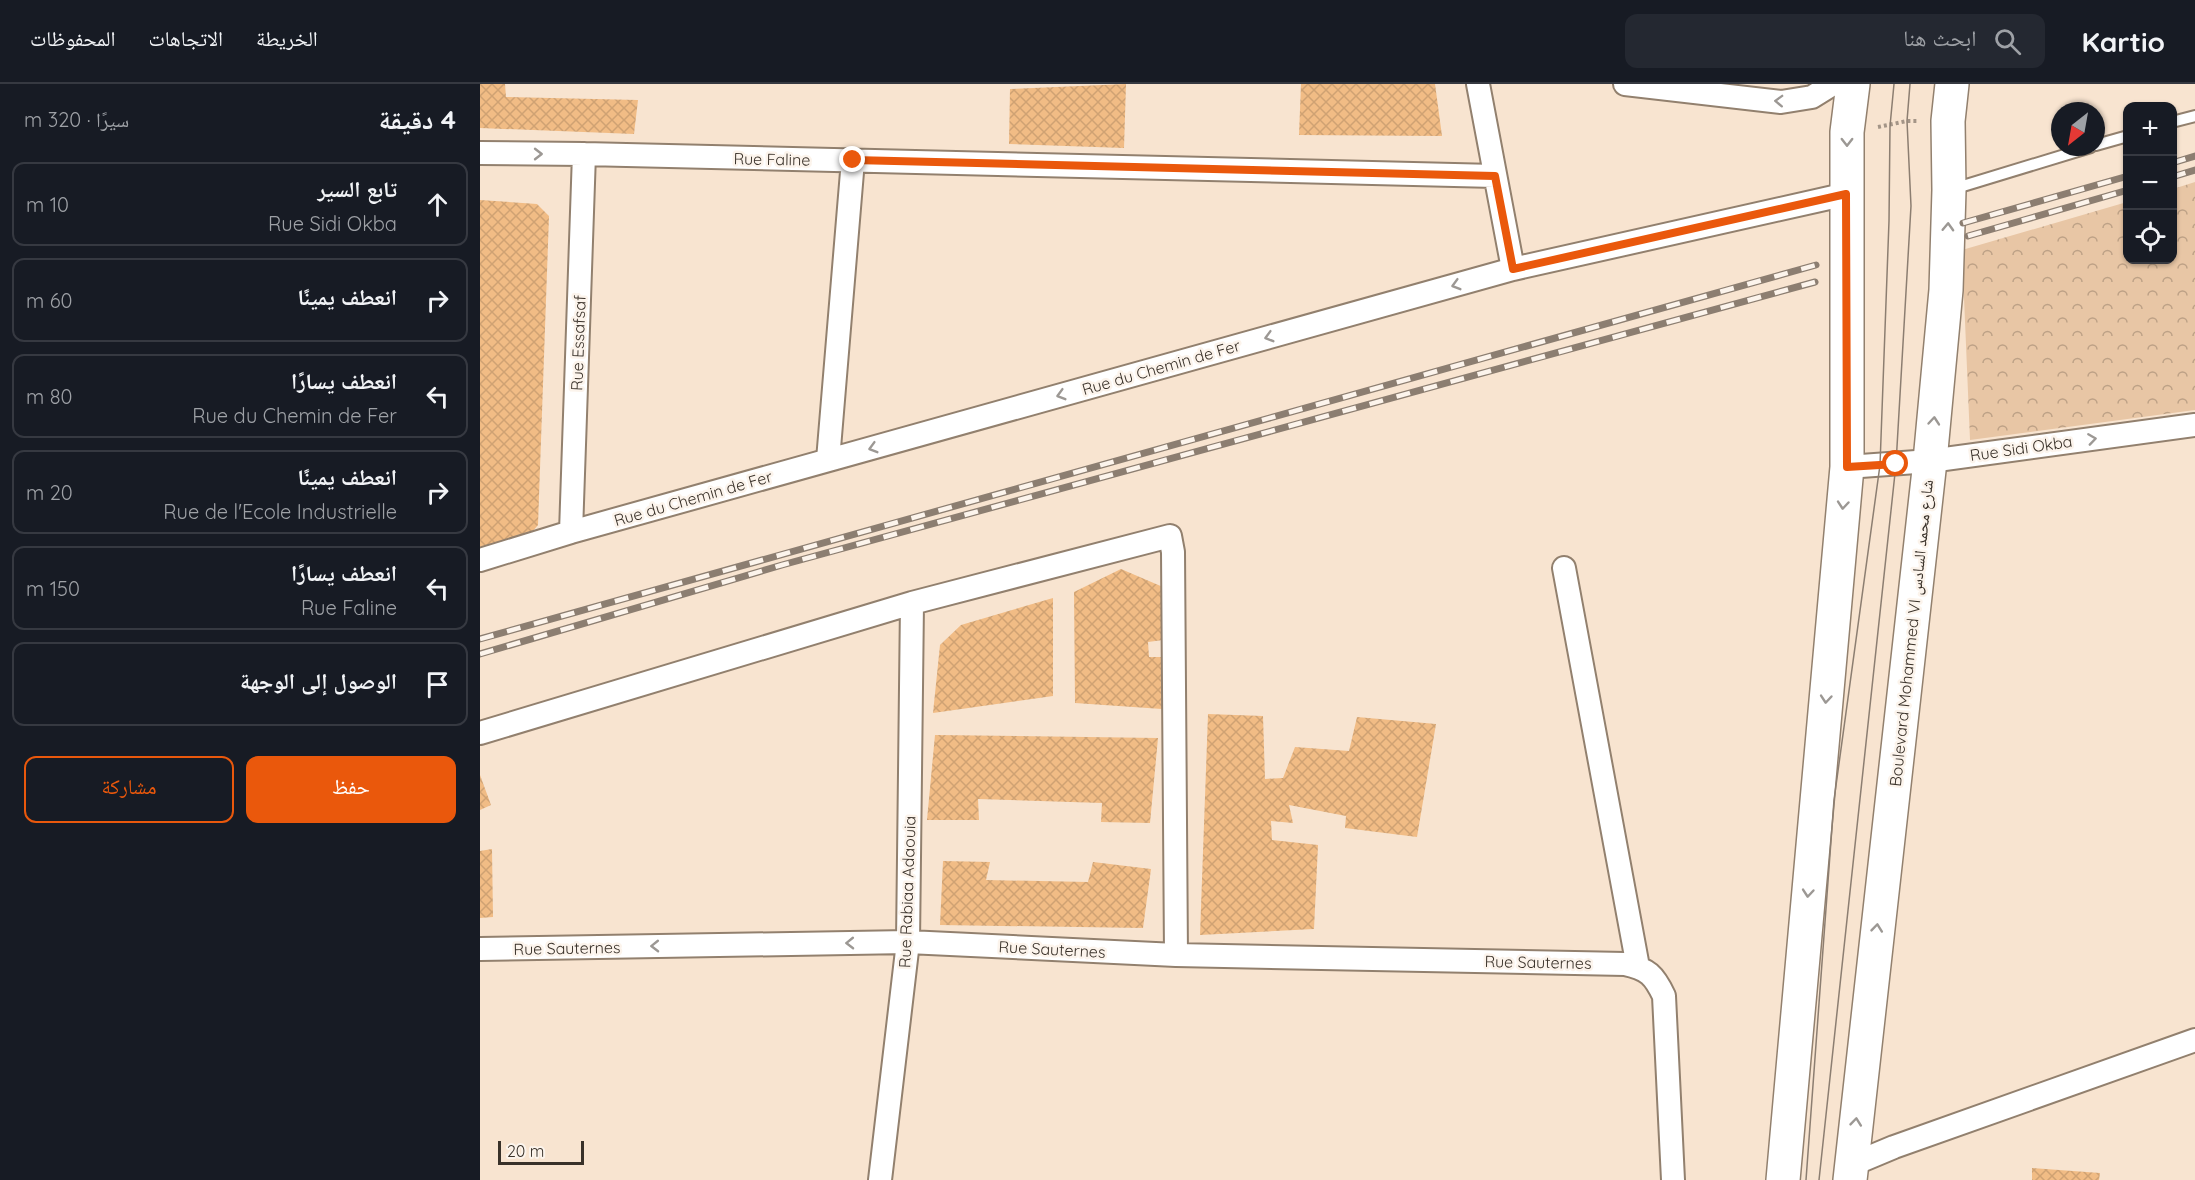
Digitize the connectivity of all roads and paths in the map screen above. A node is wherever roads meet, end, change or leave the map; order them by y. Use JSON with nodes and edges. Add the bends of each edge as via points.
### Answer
{"nodes":[{"id":1,"x":1478,"y":84,"type":"edge"},
{"id":2,"x":1625,"y":84,"type":"edge"},
{"id":3,"x":1833,"y":84,"type":"edge"},
{"id":4,"x":1853,"y":84,"type":"edge"},
{"id":5,"x":1952,"y":84,"type":"edge"},
{"id":6,"x":2195,"y":116,"type":"edge"},
{"id":7,"x":1948,"y":121,"type":"junction"},
{"id":8,"x":2177,"y":121,"type":"edge"},
{"id":9,"x":1847,"y":132,"type":"junction"},
{"id":10,"x":2123,"y":137,"type":"edge"},
{"id":11,"x":2105,"y":143,"type":"edge"},
{"id":12,"x":480,"y":153,"type":"edge"},
{"id":13,"x":584,"y":154,"type":"junction"},
{"id":14,"x":2061,"y":156,"type":"edge"},
{"id":15,"x":853,"y":160,"type":"junction"},
{"id":16,"x":1495,"y":176,"type":"junction"},
{"id":17,"x":1949,"y":190,"type":"junction"},
{"id":18,"x":1846,"y":194,"type":"junction"},
{"id":19,"x":1513,"y":269,"type":"junction"},
{"id":20,"x":2195,"y":425,"type":"edge"},
{"id":21,"x":828,"y":460,"type":"junction"},
{"id":22,"x":1930,"y":460,"type":"junction"},
{"id":23,"x":1847,"y":467,"type":"junction"},
{"id":24,"x":571,"y":532,"type":"junction"},
{"id":25,"x":480,"y":560,"type":"edge"},
{"id":26,"x":1564,"y":568,"type":"dead end"},
{"id":27,"x":912,"y":603,"type":"junction"},
{"id":28,"x":480,"y":733,"type":"edge"},
{"id":29,"x":908,"y":942,"type":"junction"},
{"id":30,"x":480,"y":949,"type":"edge"},
{"id":31,"x":1176,"y":955,"type":"junction"},
{"id":32,"x":1632,"y":965,"type":"junction"},
{"id":33,"x":2195,"y":1041,"type":"edge"},
{"id":34,"x":1850,"y":1172,"type":"edge"},
{"id":35,"x":880,"y":1180,"type":"edge"},
{"id":36,"x":1673,"y":1180,"type":"edge"},
{"id":37,"x":1783,"y":1180,"type":"edge"}],
"edges":[{"from":1,"to":16,"type":"street"},
{"from":3,"to":2,"type":"street","one_way":true,"via":[[1812,97],[1781,102]]},
{"from":4,"to":9,"type":"main road"},
{"from":5,"to":7,"type":"main road","name":"Boulevard Mohammed VI شارع محمد السادس"},
{"from":6,"to":8,"type":"lane"},
{"from":7,"to":9,"type":"path","via":[[1907,121]]},
{"from":7,"to":17,"type":"main road","name":"Boulevard Mohammed VI شارع محمد السادس"},
{"from":9,"to":18,"type":"main road","one_way":true},
{"from":10,"to":11,"type":"lane"},
{"from":12,"to":13,"type":"street","name":"Rue Faline","one_way":true},
{"from":13,"to":15,"type":"street","name":"Rue Faline"},
{"from":13,"to":24,"type":"street","name":"Rue Essafsaf"},
{"from":14,"to":17,"type":"lane"},
{"from":15,"to":16,"type":"street","name":"Rue Faline"},
{"from":15,"to":21,"type":"street"},
{"from":16,"to":19,"type":"street"},
{"from":22,"to":17,"type":"main road","name":"Boulevard Mohammed VI شارع محمد السادس","one_way":true,"via":[[1946,290]]},
{"from":18,"to":19,"type":"street","name":"Rue du Chemin de Fer"},
{"from":18,"to":23,"type":"main road"},
{"from":19,"to":21,"type":"street","name":"Rue du Chemin de Fer","one_way":true},
{"from":22,"to":20,"type":"street","name":"Rue Sidi Okba","one_way":true},
{"from":21,"to":24,"type":"street","name":"Rue du Chemin de Fer"},
{"from":22,"to":23,"type":"street","name":"Rue Sidi Okba"},
{"from":34,"to":22,"type":"main road","name":"Boulevard Mohammed VI شارع محمد السادس","one_way":true},
{"from":23,"to":37,"type":"main road","one_way":true},
{"from":24,"to":25,"type":"street","name":"Rue du Chemin de Fer"},
{"from":26,"to":32,"type":"street"},
{"from":27,"to":28,"type":"street"},
{"from":27,"to":29,"type":"street","name":"Rue Rabiaa Adaouia"},
{"from":27,"to":31,"type":"street","via":[[1172,537]]},
{"from":29,"to":30,"type":"street","name":"Rue Sauternes","one_way":true},
{"from":29,"to":31,"type":"street","name":"Rue Sauternes"},
{"from":29,"to":35,"type":"street","name":"Rue Rabiaa Adaouia"},
{"from":31,"to":32,"type":"street","name":"Rue Sauternes"},
{"from":32,"to":36,"type":"street","via":[[1652,975],[1664,996]]},
{"from":33,"to":34,"type":"street","via":[[1894,1147]]}]}
